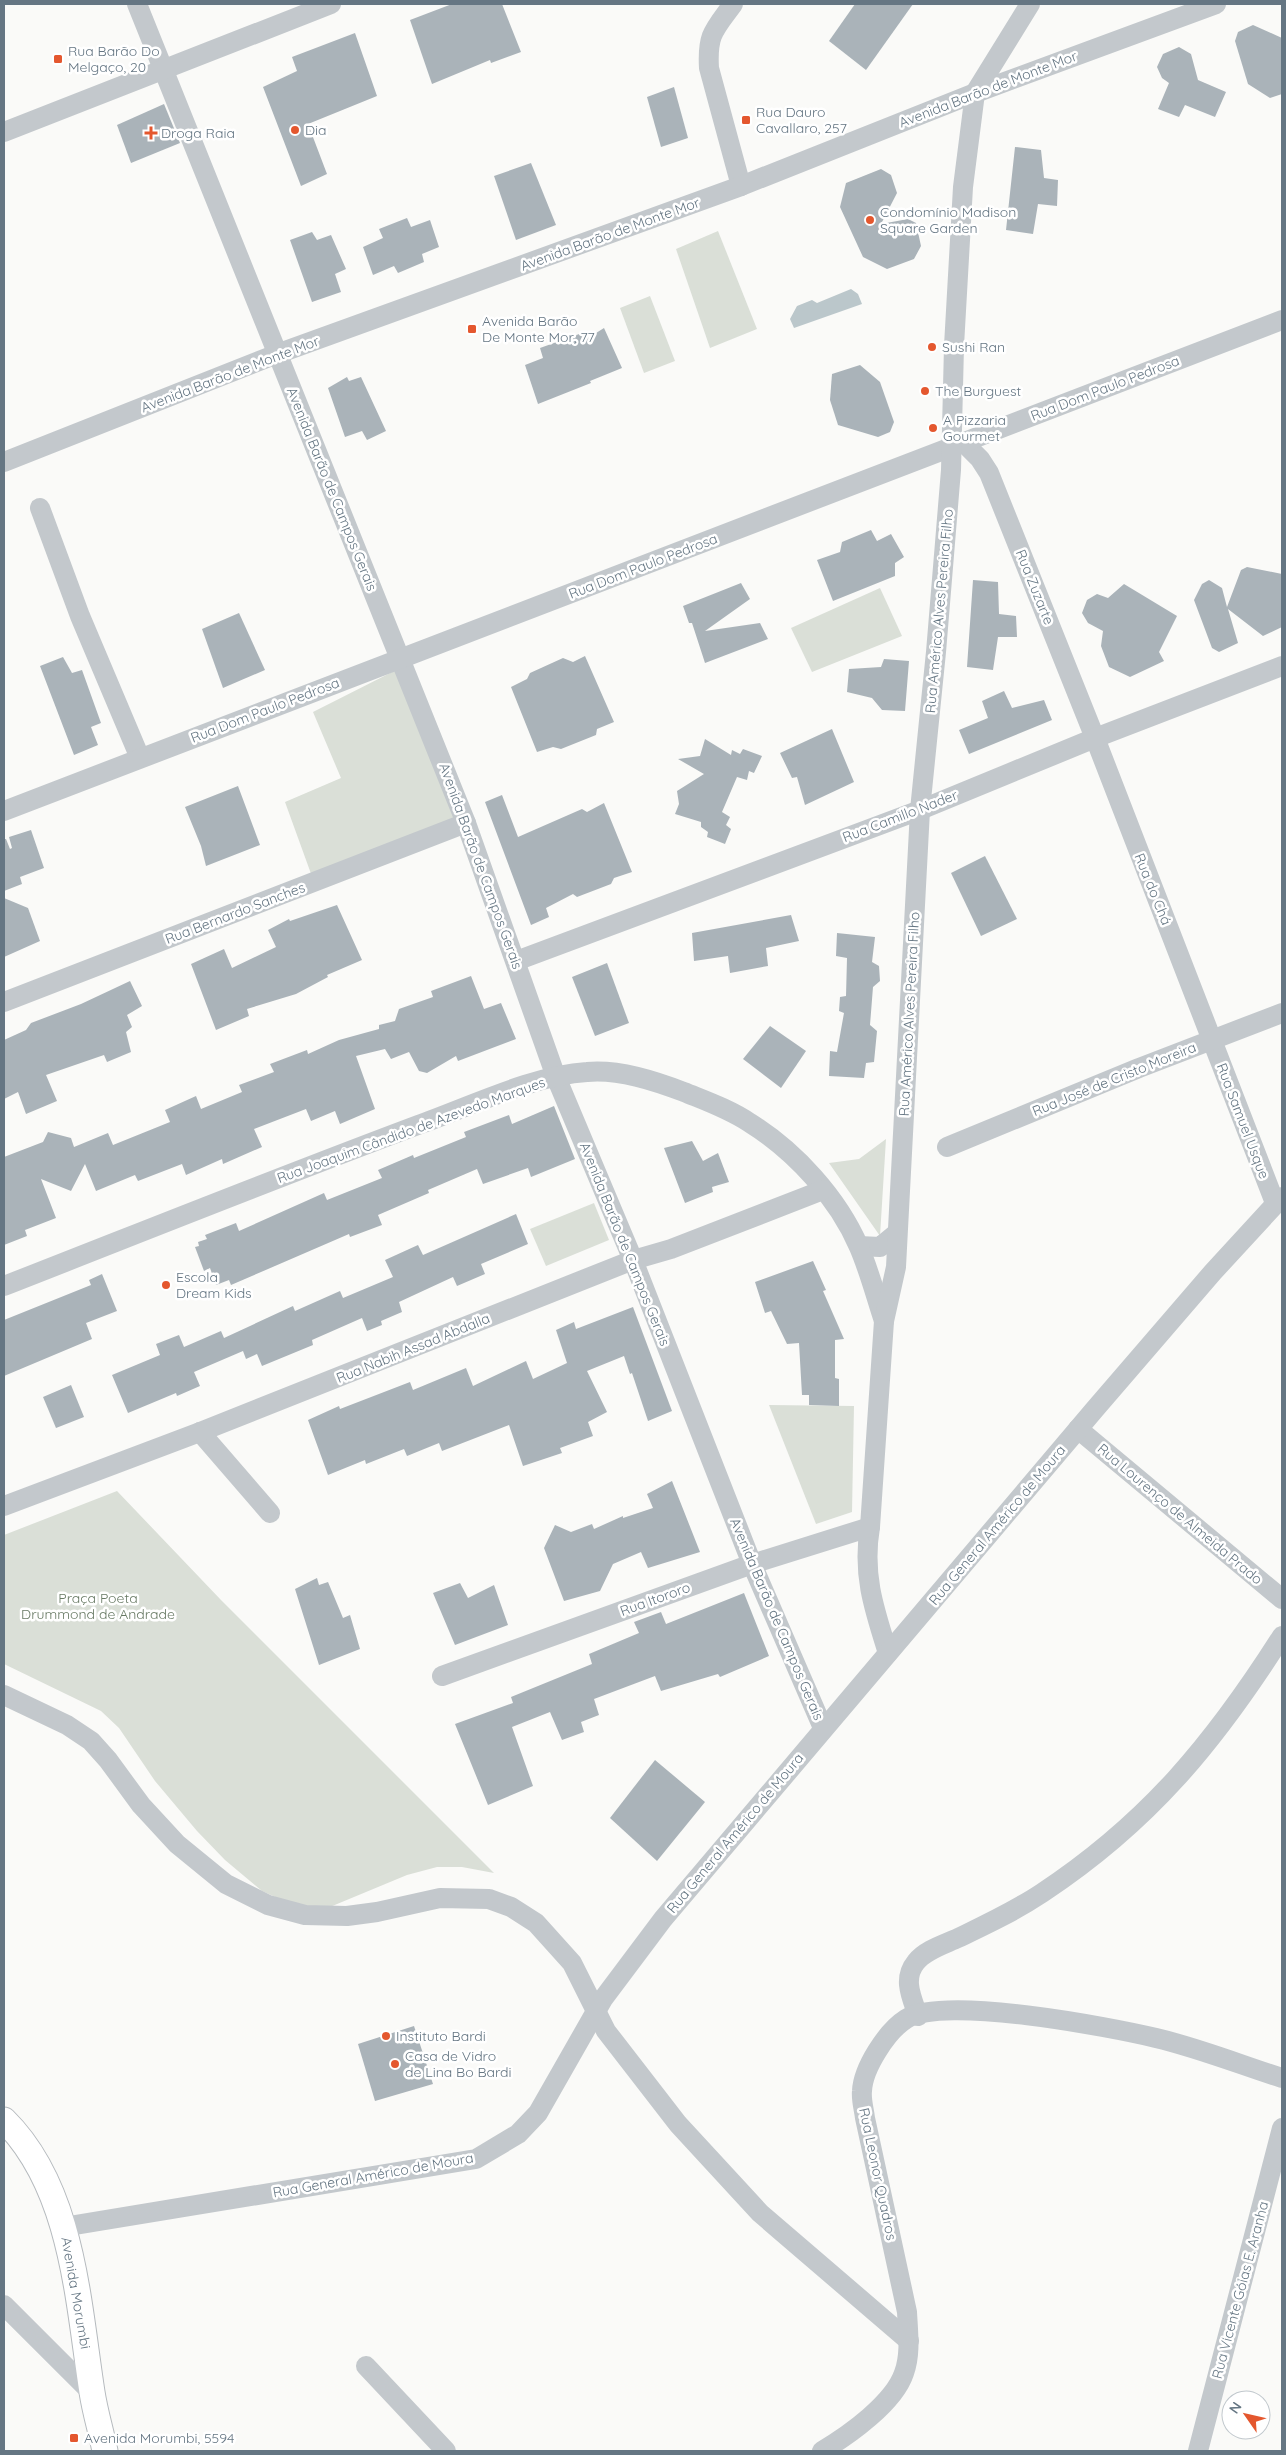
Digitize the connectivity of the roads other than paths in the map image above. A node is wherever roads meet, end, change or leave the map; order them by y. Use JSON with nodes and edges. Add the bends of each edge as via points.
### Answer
{"nodes":[{"id":1,"x":137,"y":4,"type":"edge"},
{"id":2,"x":331,"y":4,"type":"edge"},
{"id":3,"x":733,"y":4,"type":"edge"},
{"id":4,"x":1030,"y":4,"type":"edge"},
{"id":5,"x":1216,"y":4,"type":"edge"},
{"id":6,"x":163,"y":70,"type":"junction"},
{"id":7,"x":975,"y":93,"type":"junction"},
{"id":8,"x":4,"y":132,"type":"edge"},
{"id":9,"x":741,"y":186,"type":"junction"},
{"id":10,"x":1282,"y":320,"type":"edge"},
{"id":11,"x":277,"y":354,"type":"junction"},
{"id":12,"x":958,"y":446,"type":"junction"},
{"id":13,"x":4,"y":462,"type":"edge"},
{"id":14,"x":40,"y":508,"type":"dead end"},
{"id":15,"x":400,"y":658,"type":"junction"},
{"id":16,"x":1282,"y":666,"type":"edge"},
{"id":17,"x":1095,"y":738,"type":"junction"},
{"id":18,"x":140,"y":758,"type":"junction"},
{"id":19,"x":920,"y":810,"type":"junction"},
{"id":20,"x":4,"y":811,"type":"edge"},
{"id":21,"x":466,"y":823,"type":"junction"},
{"id":22,"x":516,"y":961,"type":"junction"},
{"id":23,"x":4,"y":1002,"type":"edge"},
{"id":24,"x":1282,"y":1013,"type":"edge"},
{"id":25,"x":1211,"y":1040,"type":"junction"},
{"id":26,"x":556,"y":1077,"type":"junction"},
{"id":27,"x":947,"y":1147,"type":"dead end"},
{"id":28,"x":823,"y":1190,"type":"junction"},
{"id":29,"x":1279,"y":1200,"type":"edge"},
{"id":30,"x":897,"y":1234,"type":"junction"},
{"id":31,"x":859,"y":1246,"type":"junction"},
{"id":32,"x":632,"y":1260,"type":"junction"},
{"id":33,"x":4,"y":1286,"type":"edge"},
{"id":34,"x":884,"y":1321,"type":"junction"},
{"id":35,"x":1078,"y":1429,"type":"junction"},
{"id":36,"x":200,"y":1432,"type":"junction"},
{"id":37,"x":4,"y":1506,"type":"edge"},
{"id":38,"x":270,"y":1513,"type":"dead end"},
{"id":39,"x":870,"y":1527,"type":"junction"},
{"id":40,"x":752,"y":1564,"type":"junction"},
{"id":41,"x":1282,"y":1599,"type":"edge"},
{"id":42,"x":1282,"y":1636,"type":"edge"},
{"id":43,"x":888,"y":1653,"type":"junction"},
{"id":44,"x":442,"y":1676,"type":"dead end"},
{"id":45,"x":4,"y":1695,"type":"edge"},
{"id":46,"x":823,"y":1728,"type":"junction"},
{"id":47,"x":596,"y":2010,"type":"junction"},
{"id":48,"x":918,"y":2016,"type":"junction"},
{"id":49,"x":1282,"y":2078,"type":"edge"},
{"id":50,"x":4,"y":2120,"type":"edge"},
{"id":51,"x":1282,"y":2128,"type":"edge"},
{"id":52,"x":63,"y":2227,"type":"junction"},
{"id":53,"x":4,"y":2305,"type":"edge"},
{"id":54,"x":909,"y":2341,"type":"junction"},
{"id":55,"x":366,"y":2366,"type":"dead end"},
{"id":56,"x":92,"y":2394,"type":"junction"},
{"id":57,"x":105,"y":2451,"type":"edge"},
{"id":58,"x":446,"y":2451,"type":"edge"},
{"id":59,"x":822,"y":2451,"type":"edge"},
{"id":60,"x":1198,"y":2451,"type":"edge"}],
"edges":[{"from":1,"to":6,"type":"street","name":"Avenida Barão de Campos Gerais"},
{"from":2,"to":6,"type":"street"},
{"from":3,"to":9,"type":"street","via":[[712,32],[708,48],[710,68]]},
{"from":4,"to":7,"type":"street","name":"Rua Américo Alves Pereira Filho"},
{"from":5,"to":7,"type":"street","name":"Avenida Barão de Monte Mor"},
{"from":6,"to":8,"type":"street"},
{"from":6,"to":11,"type":"street","name":"Avenida Barão de Campos Gerais"},
{"from":7,"to":9,"type":"street","name":"Avenida Barão de Monte Mor"},
{"from":7,"to":12,"type":"street","name":"Rua Américo Alves Pereira Filho","via":[[963,187],[954,355]]},
{"from":9,"to":11,"type":"street","name":"Avenida Barão de Monte Mor"},
{"from":10,"to":12,"type":"street","name":"Rua Dom Paulo Pedrosa"},
{"from":11,"to":13,"type":"street","name":"Avenida Barão de Monte Mor"},
{"from":11,"to":15,"type":"street","name":"Avenida Barão de Campos Gerais"},
{"from":12,"to":15,"type":"street","name":"Rua Dom Paulo Pedrosa"},
{"from":12,"to":17,"type":"street","name":"Rua Zuzarte","via":[[980,459],[989,473]]},
{"from":12,"to":19,"type":"street","name":"Rua Américo Alves Pereira Filho"},
{"from":14,"to":18,"type":"street","via":[[80,616]]},
{"from":15,"to":18,"type":"street","name":"Rua Dom Paulo Pedrosa"},
{"from":15,"to":21,"type":"street","name":"Avenida Barão de Campos Gerais"},
{"from":16,"to":17,"type":"street","name":"Rua Camillo Nader"},
{"from":17,"to":19,"type":"street","name":"Rua Camillo Nader"},
{"from":17,"to":25,"type":"street","name":"Rua do Chá"},
{"from":18,"to":20,"type":"street","name":"Rua Dom Paulo Pedrosa"},
{"from":19,"to":22,"type":"street","name":"Rua Camillo Nader"},
{"from":19,"to":30,"type":"street","name":"Rua Américo Alves Pereira Filho"},
{"from":21,"to":22,"type":"street","name":"Avenida Barão de Campos Gerais"},
{"from":21,"to":23,"type":"street","name":"Rua Bernardo Sanches"},
{"from":22,"to":26,"type":"street","name":"Avenida Barão de Campos Gerais"},
{"from":24,"to":25,"type":"street","name":"Rua José de Cristo Moreira"},
{"from":25,"to":27,"type":"street","name":"Rua José de Cristo Moreira"},
{"from":25,"to":29,"type":"street","name":"Rua Samuel Usque"},
{"from":26,"to":28,"type":"street","name":"Rua Joaquim Cândido de Azevedo Marques","via":[[588,1072],[619,1074],[662,1083],[717,1105],[779,1144]]},
{"from":26,"to":32,"type":"street","name":"Avenida Barão de Campos Gerais"},
{"from":26,"to":33,"type":"street","name":"Rua Joaquim Cândido de Azevedo Marques","via":[[382,1139]]},
{"from":28,"to":31,"type":"street","name":"Rua Joaquim Cândido de Azevedo Marques","via":[[835,1204]]},
{"from":28,"to":32,"type":"street","name":"Rua Nabih Assad Abdalla","via":[[670,1249]]},
{"from":29,"to":35,"type":"street","name":"Rua General Américo de Moura"},
{"from":30,"to":31,"type":"street","via":[[880,1247]]},
{"from":30,"to":34,"type":"street","name":"Rua Joaquim Cândido de Azevedo Marques","via":[[896,1267]]},
{"from":31,"to":34,"type":"street","name":"Rua Joaquim Cândido de Azevedo Marques"},
{"from":32,"to":36,"type":"street","name":"Rua Nabih Assad Abdalla"},
{"from":32,"to":40,"type":"street","name":"Avenida Barão de Campos Gerais"},
{"from":34,"to":39,"type":"street","name":"Rua Joaquim Cândido de Azevedo Marques"},
{"from":35,"to":41,"type":"street","name":"Rua Lourenço de Almeida Prado"},
{"from":35,"to":43,"type":"street","name":"Rua General Américo de Moura"},
{"from":36,"to":37,"type":"street","name":"Rua Nabih Assad Abdalla"},
{"from":36,"to":38,"type":"street"},
{"from":39,"to":40,"type":"street","name":"Rua Itororo"},
{"from":39,"to":43,"type":"street","name":"Rua Joaquim Cândido de Azevedo Marques","via":[[866,1552],[868,1580]]},
{"from":40,"to":44,"type":"street","name":"Rua Itororo"},
{"from":40,"to":46,"type":"street","name":"Avenida Barão de Campos Gerais"},
{"from":42,"to":48,"type":"street","via":[[1204,1749],[1163,1795],[1121,1833],[1092,1858],[1022,1907],[916,1961],[909,1975],[909,1990]]},
{"from":43,"to":46,"type":"street","name":"Rua General Américo de Moura"},
{"from":45,"to":47,"type":"street","via":[[67,1725],[91,1741],[140,1805],[177,1844],[226,1884],[268,1905],[305,1915],[347,1916],[440,1898],[489,1900],[511,1907],[552,1938],[572,1963]]},
{"from":46,"to":47,"type":"street","name":"Rua General Américo de Moura","via":[[663,1919]]},
{"from":47,"to":52,"type":"street","name":"Rua General Américo de Moura","via":[[538,2113],[518,2134],[476,2159]]},
{"from":47,"to":54,"type":"street","via":[[606,2031],[678,2124],[760,2213]]},
{"from":48,"to":49,"type":"street","name":"Rua Leonor Quadros","via":[[940,2009],[1043,2017],[1156,2038]]},
{"from":48,"to":54,"type":"street","name":"Rua Leonor Quadros","via":[[907,2019],[872,2058],[862,2091],[898,2268]]},
{"from":50,"to":52,"type":"main road","name":"Avenida Morumbi","via":[[37,2164]]},
{"from":51,"to":60,"type":"street","name":"Rua Vicente Góias E. Aranha"},
{"from":52,"to":56,"type":"main road","name":"Avenida Morumbi","via":[[81,2315]]},
{"from":53,"to":56,"type":"street"},
{"from":54,"to":59,"type":"street","name":"Rua Leonor Quadros","via":[[905,2372],[896,2390],[840,2440]]},
{"from":55,"to":58,"type":"street"},
{"from":56,"to":57,"type":"main road","name":"Avenida Morumbi"}]}
